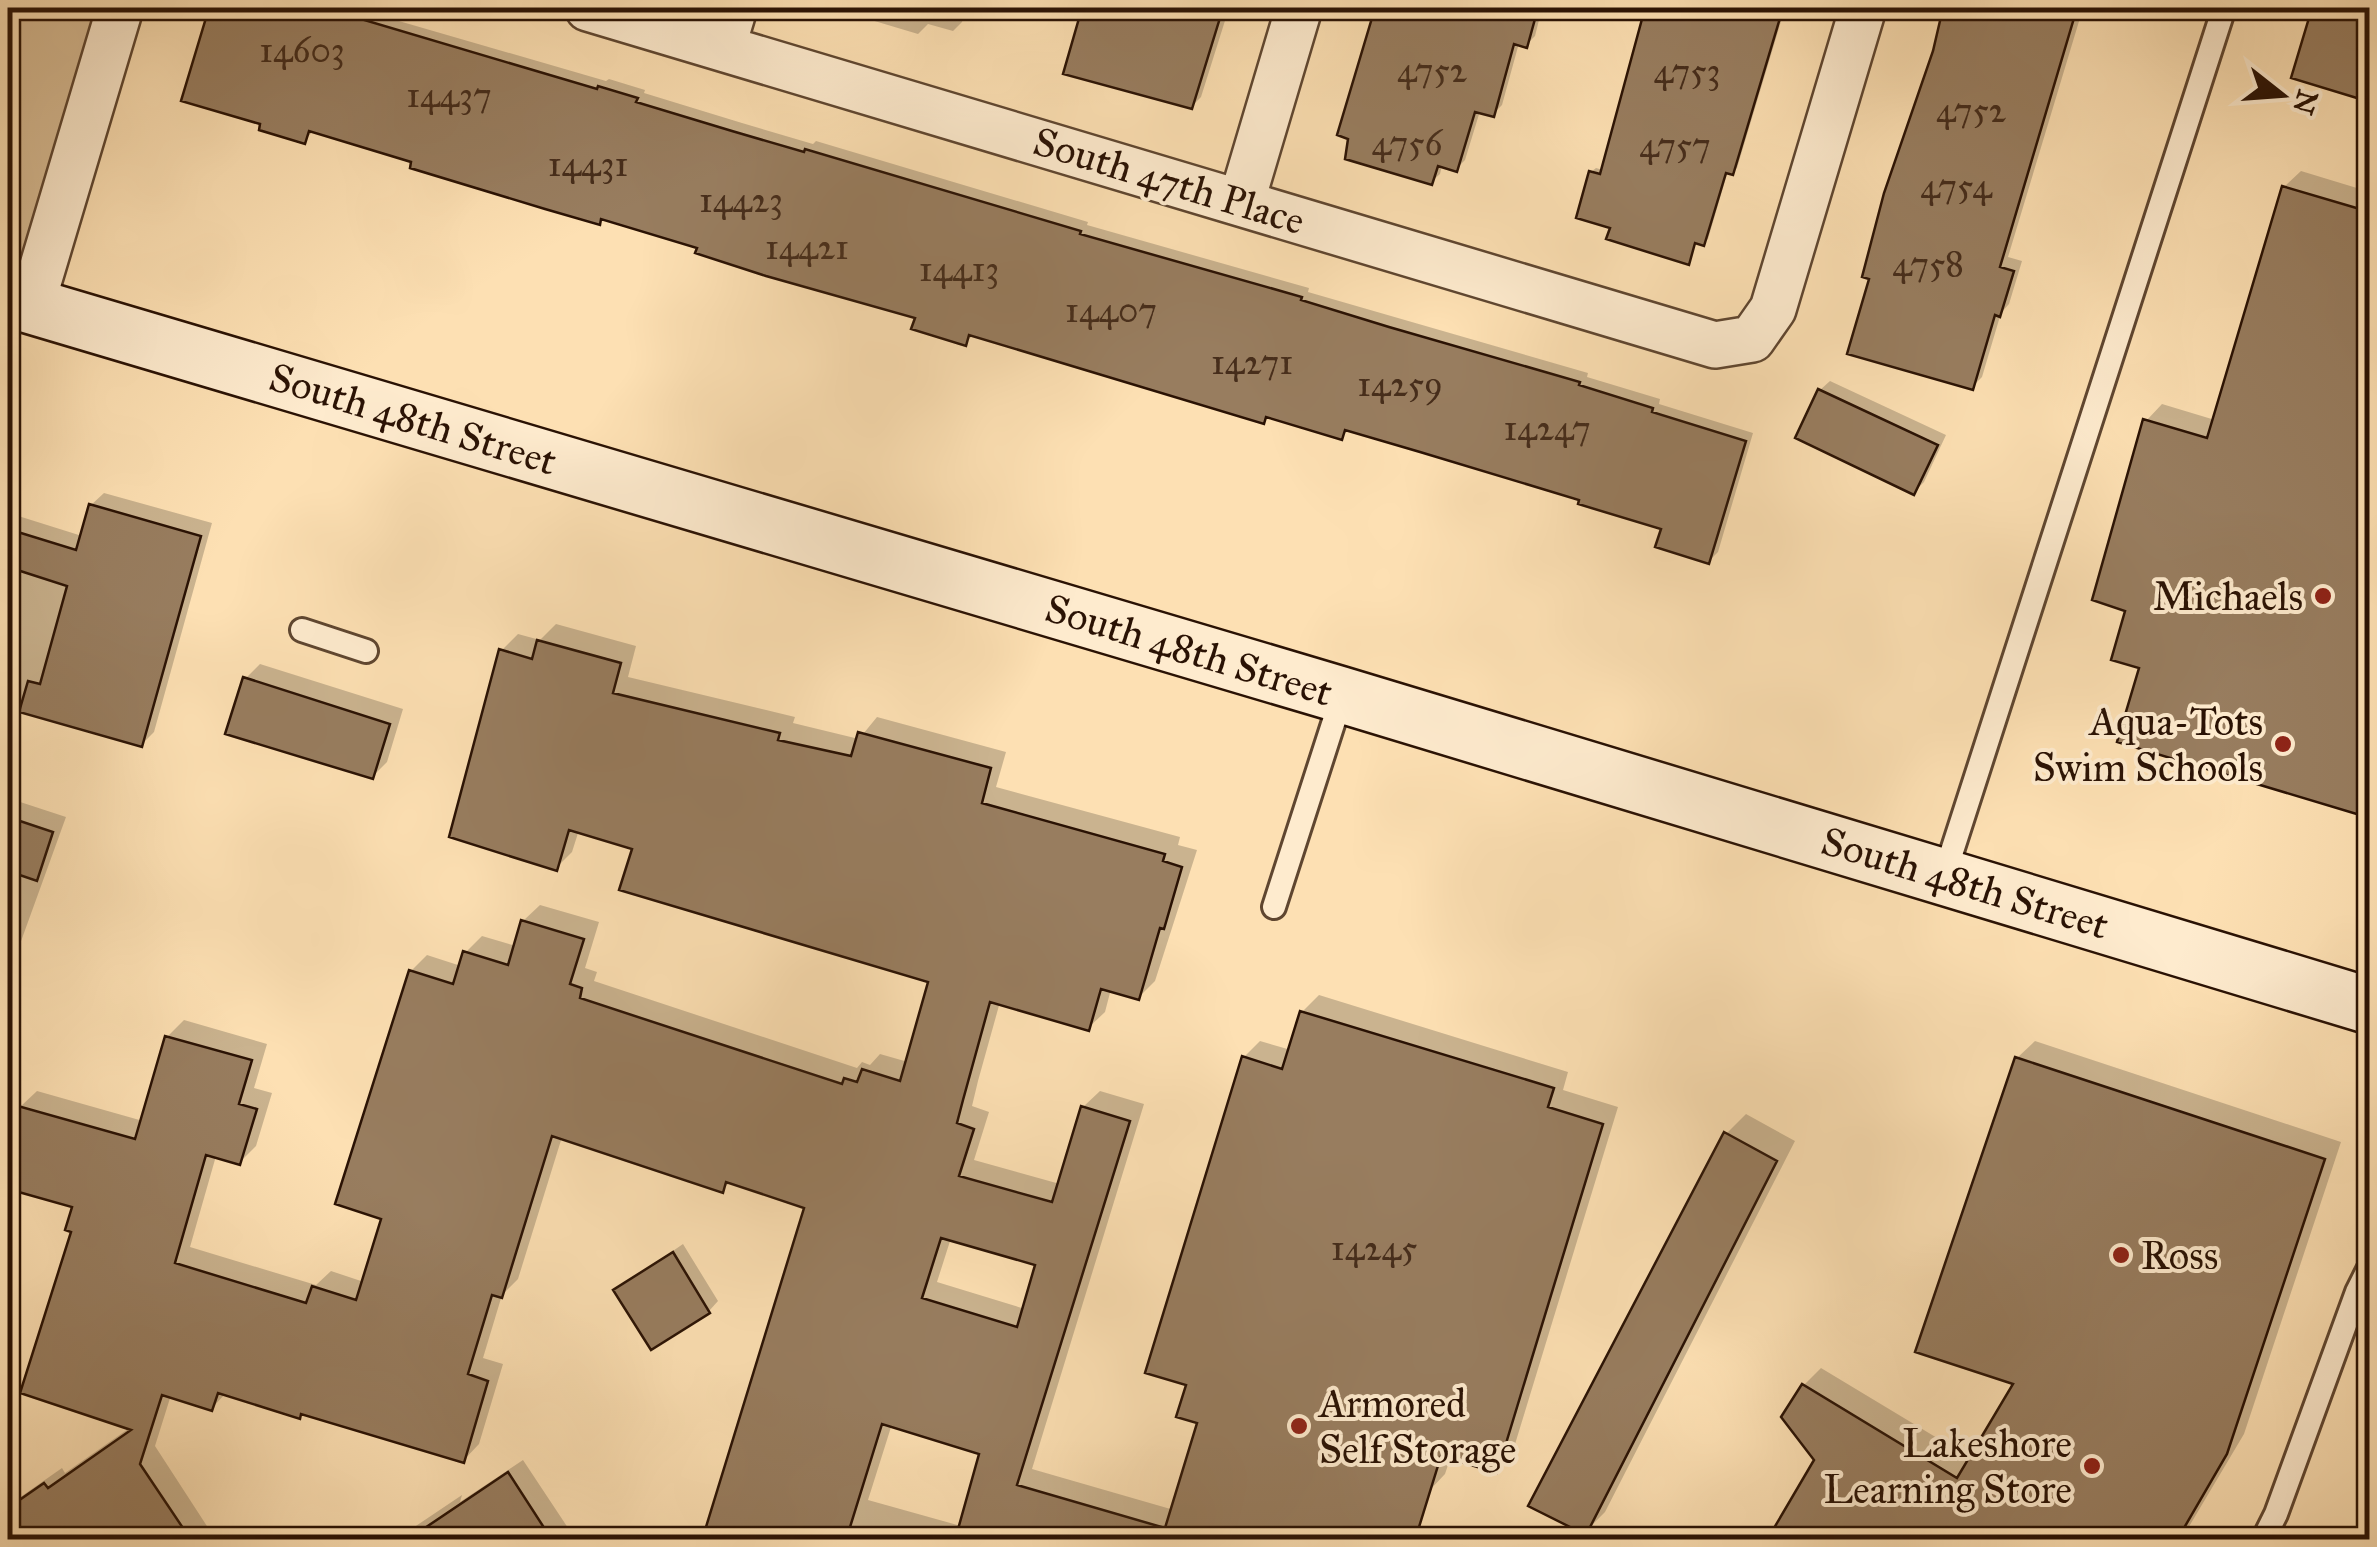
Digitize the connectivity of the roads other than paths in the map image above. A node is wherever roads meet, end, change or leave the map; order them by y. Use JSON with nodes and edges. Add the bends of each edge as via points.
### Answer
{"nodes":[{"id":1,"x":120,"y":8,"type":"edge"},
{"id":2,"x":588,"y":8,"type":"edge"},
{"id":3,"x":1299,"y":8,"type":"edge"},
{"id":4,"x":1863,"y":8,"type":"edge"},
{"id":5,"x":2224,"y":8,"type":"edge"},
{"id":6,"x":728,"y":28,"type":"edge"},
{"id":7,"x":1241,"y":202,"type":"junction"},
{"id":8,"x":19,"y":303,"type":"edge"},
{"id":9,"x":302,"y":630,"type":"dead end"},
{"id":10,"x":366,"y":650,"type":"dead end"},
{"id":11,"x":1342,"y":695,"type":"junction"},
{"id":12,"x":1944,"y":876,"type":"junction"},
{"id":13,"x":1274,"y":907,"type":"dead end"},
{"id":14,"x":2370,"y":1006,"type":"edge"},
{"id":15,"x":2370,"y":1266,"type":"edge"},
{"id":16,"x":2263,"y":1540,"type":"edge"}],
"edges":[{"from":1,"to":8,"type":"street"},
{"from":2,"to":6,"type":"street","name":"South 47th Place"},
{"from":3,"to":7,"type":"street"},
{"from":4,"to":7,"type":"street","name":"South 47th Place","via":[[1773,308],[1752,339],[1715,345]]},
{"from":5,"to":12,"type":"lane"},
{"from":6,"to":7,"type":"street","name":"South 47th Place"},
{"from":8,"to":11,"type":"main road","name":"South 48th Street"},
{"from":9,"to":10,"type":"lane"},
{"from":11,"to":12,"type":"main road","name":"South 48th Street"},
{"from":11,"to":13,"type":"lane"},
{"from":12,"to":14,"type":"main road","name":"South 48th Street"},
{"from":15,"to":16,"type":"lane"}]}
